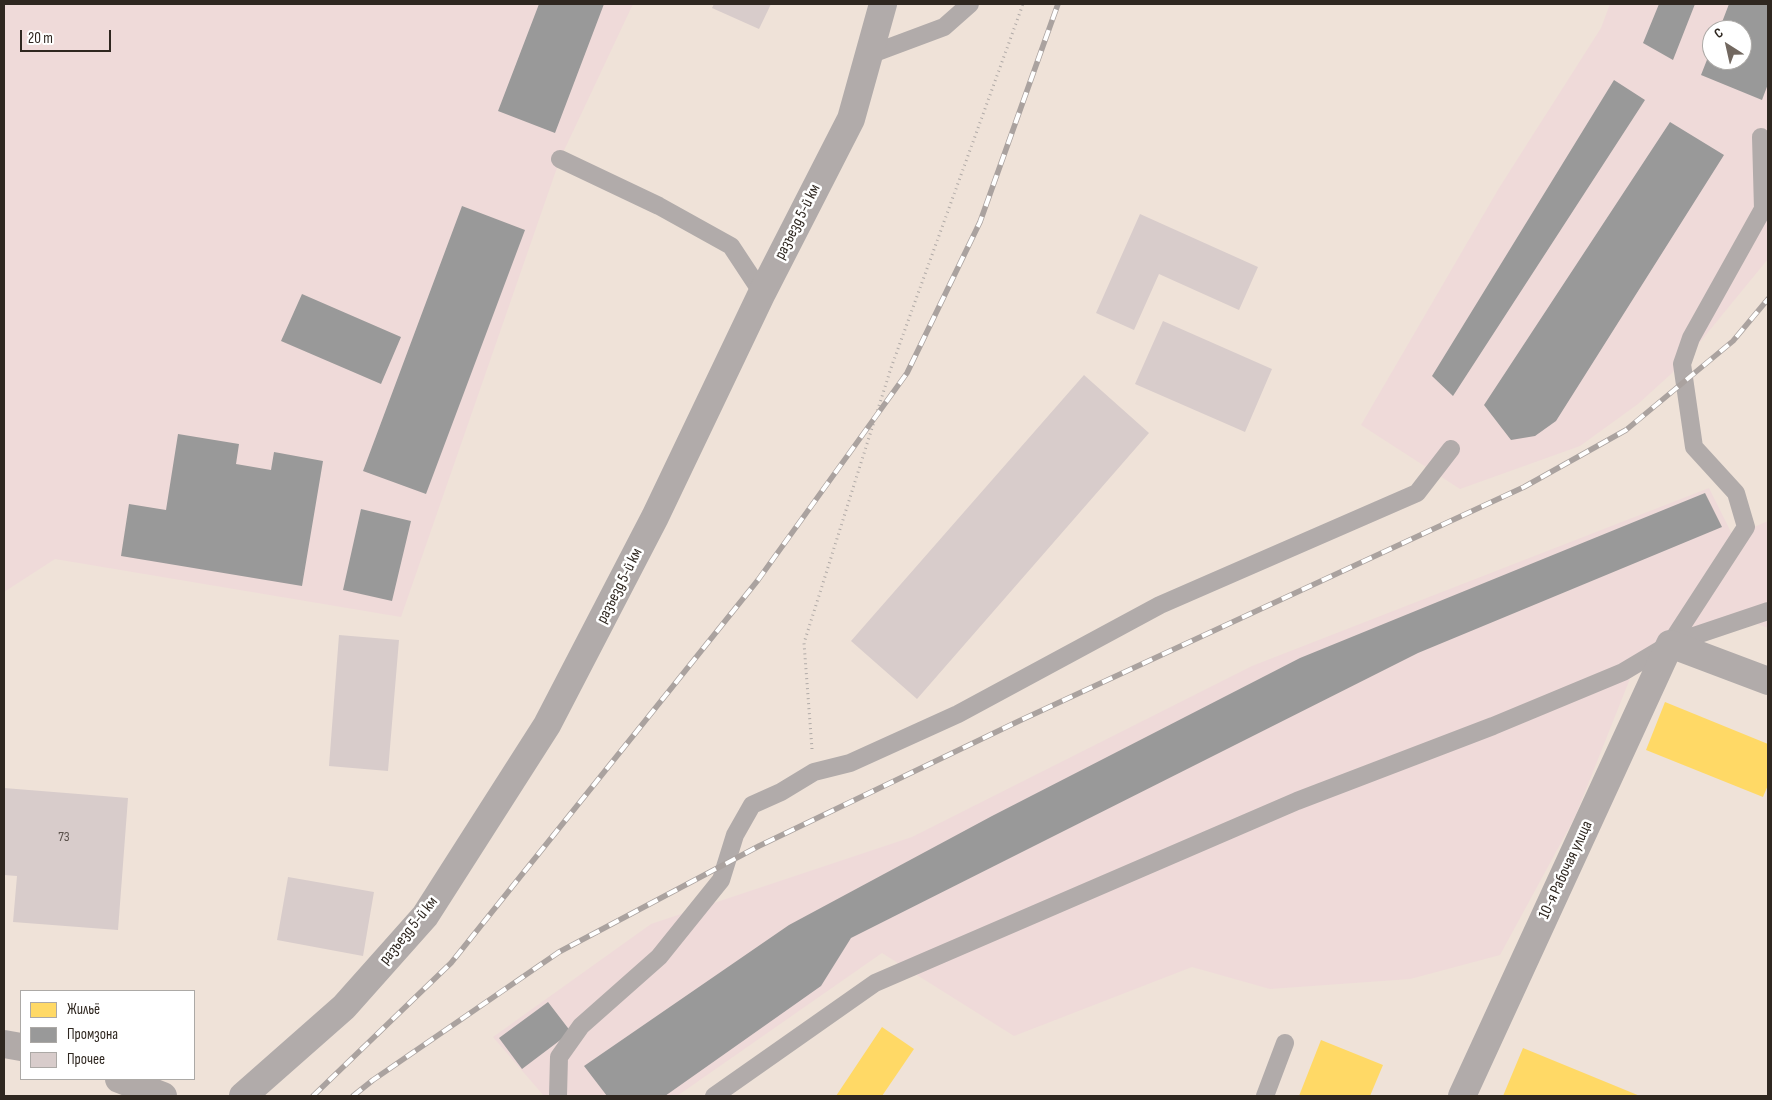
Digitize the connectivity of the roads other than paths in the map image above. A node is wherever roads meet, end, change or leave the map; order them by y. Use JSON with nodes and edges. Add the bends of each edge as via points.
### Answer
{"nodes":[{"id":1,"x":884,"y":4,"type":"edge"},
{"id":2,"x":970,"y":4,"type":"edge"},
{"id":3,"x":869,"y":55,"type":"junction"},
{"id":4,"x":1762,"y":136,"type":"dead end"},
{"id":5,"x":560,"y":159,"type":"dead end"},
{"id":6,"x":762,"y":293,"type":"junction"},
{"id":7,"x":1451,"y":449,"type":"dead end"},
{"id":8,"x":1768,"y":611,"type":"edge"},
{"id":9,"x":1670,"y":644,"type":"junction"},
{"id":10,"x":1768,"y":681,"type":"edge"},
{"id":11,"x":1285,"y":1043,"type":"dead end"},
{"id":12,"x":4,"y":1044,"type":"edge"},
{"id":13,"x":20,"y":1047,"type":"edge"},
{"id":14,"x":122,"y":1080,"type":"edge"},
{"id":15,"x":162,"y":1096,"type":"edge"},
{"id":16,"x":243,"y":1096,"type":"edge"},
{"id":17,"x":558,"y":1096,"type":"edge"},
{"id":18,"x":714,"y":1096,"type":"edge"},
{"id":19,"x":1265,"y":1096,"type":"edge"},
{"id":20,"x":1462,"y":1096,"type":"edge"}],
"edges":[{"from":1,"to":3,"type":"street","name":"разъезд 5-й км"},
{"from":2,"to":3,"type":"lane","via":[[944,27]]},
{"from":3,"to":6,"type":"street","name":"разъезд 5-й км","via":[[851,119]]},
{"from":4,"to":9,"type":"lane","via":[[1763,209],[1691,338],[1682,364],[1694,447],[1736,493],[1746,526]]},
{"from":5,"to":6,"type":"lane","via":[[659,206],[731,246]]},
{"from":6,"to":16,"type":"street","name":"разъезд 5-й км","via":[[655,517],[547,725],[425,916],[344,1007]]},
{"from":7,"to":17,"type":"lane","via":[[1417,493],[1160,605],[958,714],[850,762],[814,772],[752,805],[735,835],[721,880],[659,957],[581,1026],[559,1057]]},
{"from":8,"to":9,"type":"lane"},
{"from":9,"to":10,"type":"street"},
{"from":9,"to":18,"type":"lane","via":[[1623,672],[1297,801],[875,983]]},
{"from":9,"to":20,"type":"street","name":"10-я Рабочая улица"},
{"from":11,"to":19,"type":"lane"},
{"from":12,"to":13,"type":"street"},
{"from":14,"to":15,"type":"street"}]}
